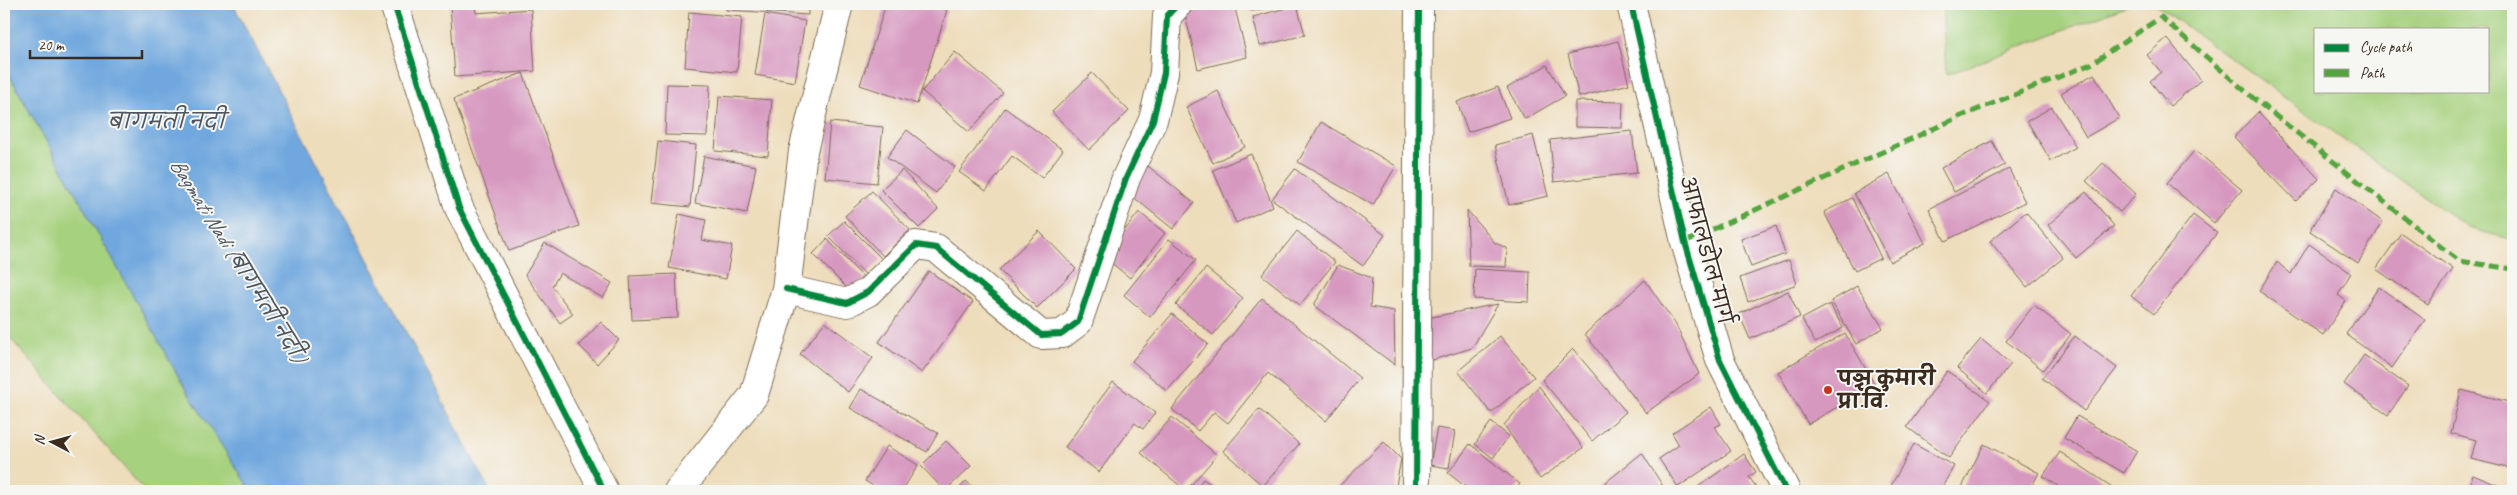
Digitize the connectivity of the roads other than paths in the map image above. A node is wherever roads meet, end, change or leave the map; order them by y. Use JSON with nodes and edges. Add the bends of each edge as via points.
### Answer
{"nodes":[{"id":1,"x":394,"y":4,"type":"edge"},
{"id":2,"x":840,"y":4,"type":"edge"},
{"id":3,"x":1178,"y":4,"type":"edge"},
{"id":4,"x":1419,"y":4,"type":"edge"},
{"id":5,"x":1631,"y":4,"type":"edge"},
{"id":6,"x":786,"y":290,"type":"junction"},
{"id":7,"x":604,"y":491,"type":"edge"},
{"id":8,"x":678,"y":491,"type":"edge"},
{"id":9,"x":1416,"y":491,"type":"edge"},
{"id":10,"x":1786,"y":491,"type":"edge"}],
"edges":[{"from":1,"to":7,"type":"street","via":[[460,208]]},
{"from":2,"to":6,"type":"street","via":[[803,151]]},
{"from":3,"to":6,"type":"street","via":[[1167,16],[1164,72],[1153,120],[1126,178],[1078,322],[1062,334],[1041,335],[936,248],[916,245],[868,292],[847,303]]},
{"from":4,"to":9,"type":"street"},
{"from":5,"to":10,"type":"street","name":"आफालडोल मार्ग","via":[[1685,242],[1720,360]]},
{"from":6,"to":8,"type":"street","via":[[754,395]]}]}
